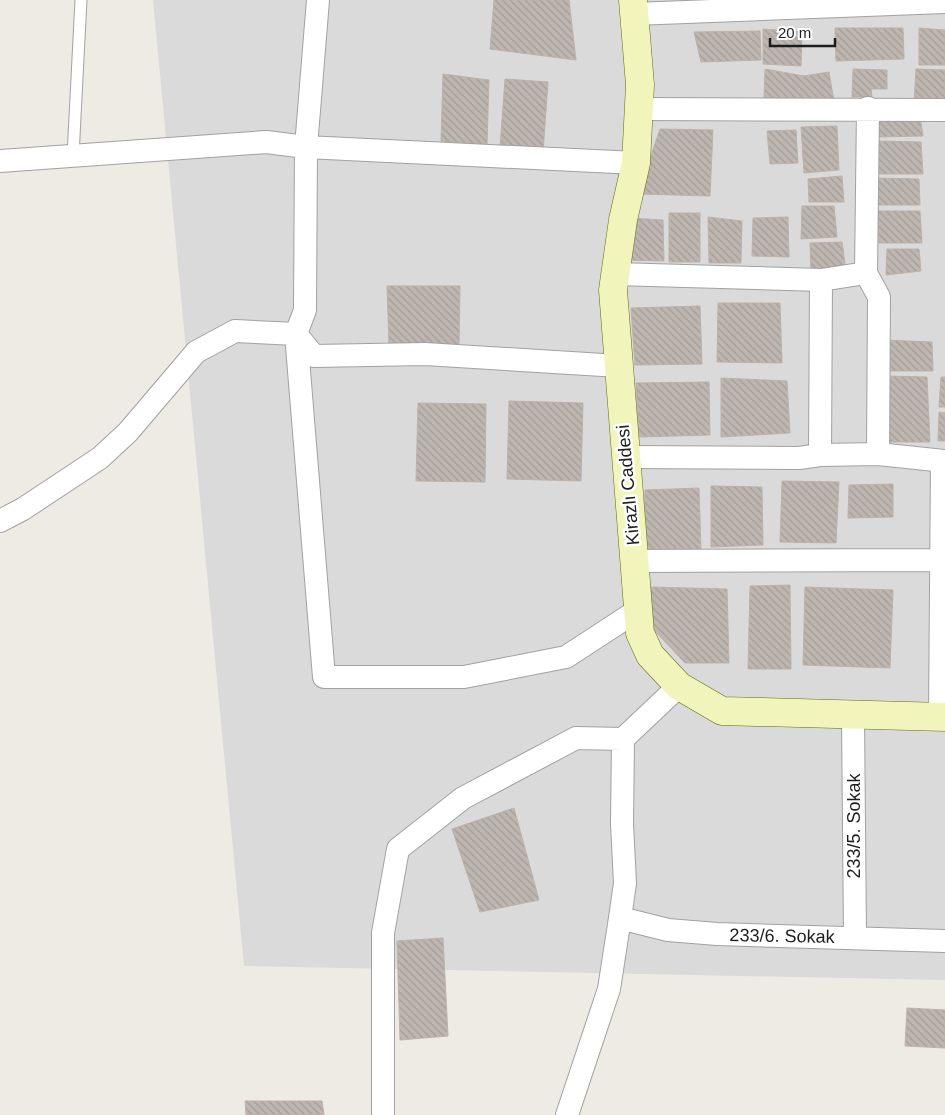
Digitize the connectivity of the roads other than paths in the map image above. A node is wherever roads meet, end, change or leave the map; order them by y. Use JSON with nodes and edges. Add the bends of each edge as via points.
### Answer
{"nodes":[{"id":1,"x":81,"y":0,"type":"edge"},
{"id":2,"x":318,"y":0,"type":"edge"},
{"id":3,"x":945,"y":2,"type":"edge"},
{"id":4,"x":821,"y":4,"type":"edge"},
{"id":5,"x":633,"y":7,"type":"edge"},
{"id":6,"x":638,"y":108,"type":"junction"},
{"id":7,"x":868,"y":108,"type":"junction"},
{"id":8,"x":945,"y":110,"type":"edge"},
{"id":9,"x":306,"y":147,"type":"junction"},
{"id":10,"x":73,"y":156,"type":"junction"},
{"id":11,"x":0,"y":162,"type":"edge"},
{"id":12,"x":636,"y":163,"type":"junction"},
{"id":13,"x":866,"y":273,"type":"junction"},
{"id":14,"x":615,"y":274,"type":"junction"},
{"id":15,"x":821,"y":280,"type":"junction"},
{"id":16,"x":296,"y":334,"type":"junction"},
{"id":17,"x":619,"y":366,"type":"junction"},
{"id":18,"x":878,"y":454,"type":"junction"},
{"id":19,"x":820,"y":455,"type":"junction"},
{"id":20,"x":626,"y":456,"type":"junction"},
{"id":21,"x":944,"y":462,"type":"edge"},
{"id":22,"x":0,"y":521,"type":"edge"},
{"id":23,"x":942,"y":560,"type":"junction"},
{"id":24,"x":634,"y":561,"type":"junction"},
{"id":25,"x":638,"y":610,"type":"junction"},
{"id":26,"x":679,"y":686,"type":"junction"},
{"id":27,"x":853,"y":715,"type":"junction"},
{"id":28,"x":943,"y":717,"type":"edge"},
{"id":29,"x":623,"y":739,"type":"junction"},
{"id":30,"x":620,"y":918,"type":"junction"},
{"id":31,"x":855,"y":937,"type":"junction"},
{"id":32,"x":945,"y":941,"type":"edge"},
{"id":33,"x":383,"y":1115,"type":"edge"},
{"id":34,"x":567,"y":1115,"type":"edge"}],
"edges":[{"from":1,"to":10,"type":"lane"},
{"from":2,"to":9,"type":"street"},
{"from":3,"to":4,"type":"street"},
{"from":4,"to":5,"type":"street"},
{"from":5,"to":6,"type":"main road","name":"Kirazlı Caddesi","via":[[640,85]]},
{"from":6,"to":7,"type":"street"},
{"from":6,"to":12,"type":"main road","name":"Kirazlı Caddesi"},
{"from":7,"to":8,"type":"street"},
{"from":7,"to":13,"type":"street"},
{"from":9,"to":10,"type":"street","via":[[266,142]]},
{"from":9,"to":12,"type":"street"},
{"from":9,"to":16,"type":"street","via":[[305,310]]},
{"from":10,"to":11,"type":"street"},
{"from":12,"to":14,"type":"main road","name":"Kirazlı Caddesi"},
{"from":13,"to":15,"type":"street"},
{"from":13,"to":18,"type":"street","via":[[879,297]]},
{"from":14,"to":15,"type":"street"},
{"from":14,"to":17,"type":"main road","name":"Kirazlı Caddesi","via":[[612,290]]},
{"from":15,"to":19,"type":"street"},
{"from":16,"to":17,"type":"street","via":[[314,356],[426,354]]},
{"from":16,"to":22,"type":"street","via":[[235,331],[196,352],[128,432],[100,458]]},
{"from":16,"to":25,"type":"street","via":[[324,678],[464,677],[566,657]]},
{"from":17,"to":20,"type":"main road","name":"Kirazlı Caddesi"},
{"from":18,"to":19,"type":"street"},
{"from":18,"to":21,"type":"street"},
{"from":19,"to":20,"type":"street","via":[[799,458]]},
{"from":20,"to":24,"type":"main road","name":"Kirazlı Caddesi"},
{"from":21,"to":23,"type":"street"},
{"from":23,"to":24,"type":"street"},
{"from":23,"to":28,"type":"street"},
{"from":24,"to":25,"type":"main road","name":"Kirazlı Caddesi"},
{"from":25,"to":26,"type":"main road","name":"Kirazlı Caddesi","via":[[640,633],[650,655]]},
{"from":26,"to":27,"type":"main road","name":"Kirazlı Caddesi","via":[[722,711]]},
{"from":26,"to":29,"type":"street"},
{"from":27,"to":28,"type":"main road","name":"Kirazlı Caddesi"},
{"from":27,"to":31,"type":"street","name":"233/5. Sokak"},
{"from":29,"to":30,"type":"street","via":[[625,883]]},
{"from":29,"to":33,"type":"street","via":[[576,738],[463,798],[398,848],[383,933]]},
{"from":30,"to":31,"type":"street","name":"233/6. Sokak","via":[[668,930],[717,934]]},
{"from":30,"to":34,"type":"street","via":[[609,990]]},
{"from":31,"to":32,"type":"street","name":"233/6. Sokak"}]}
